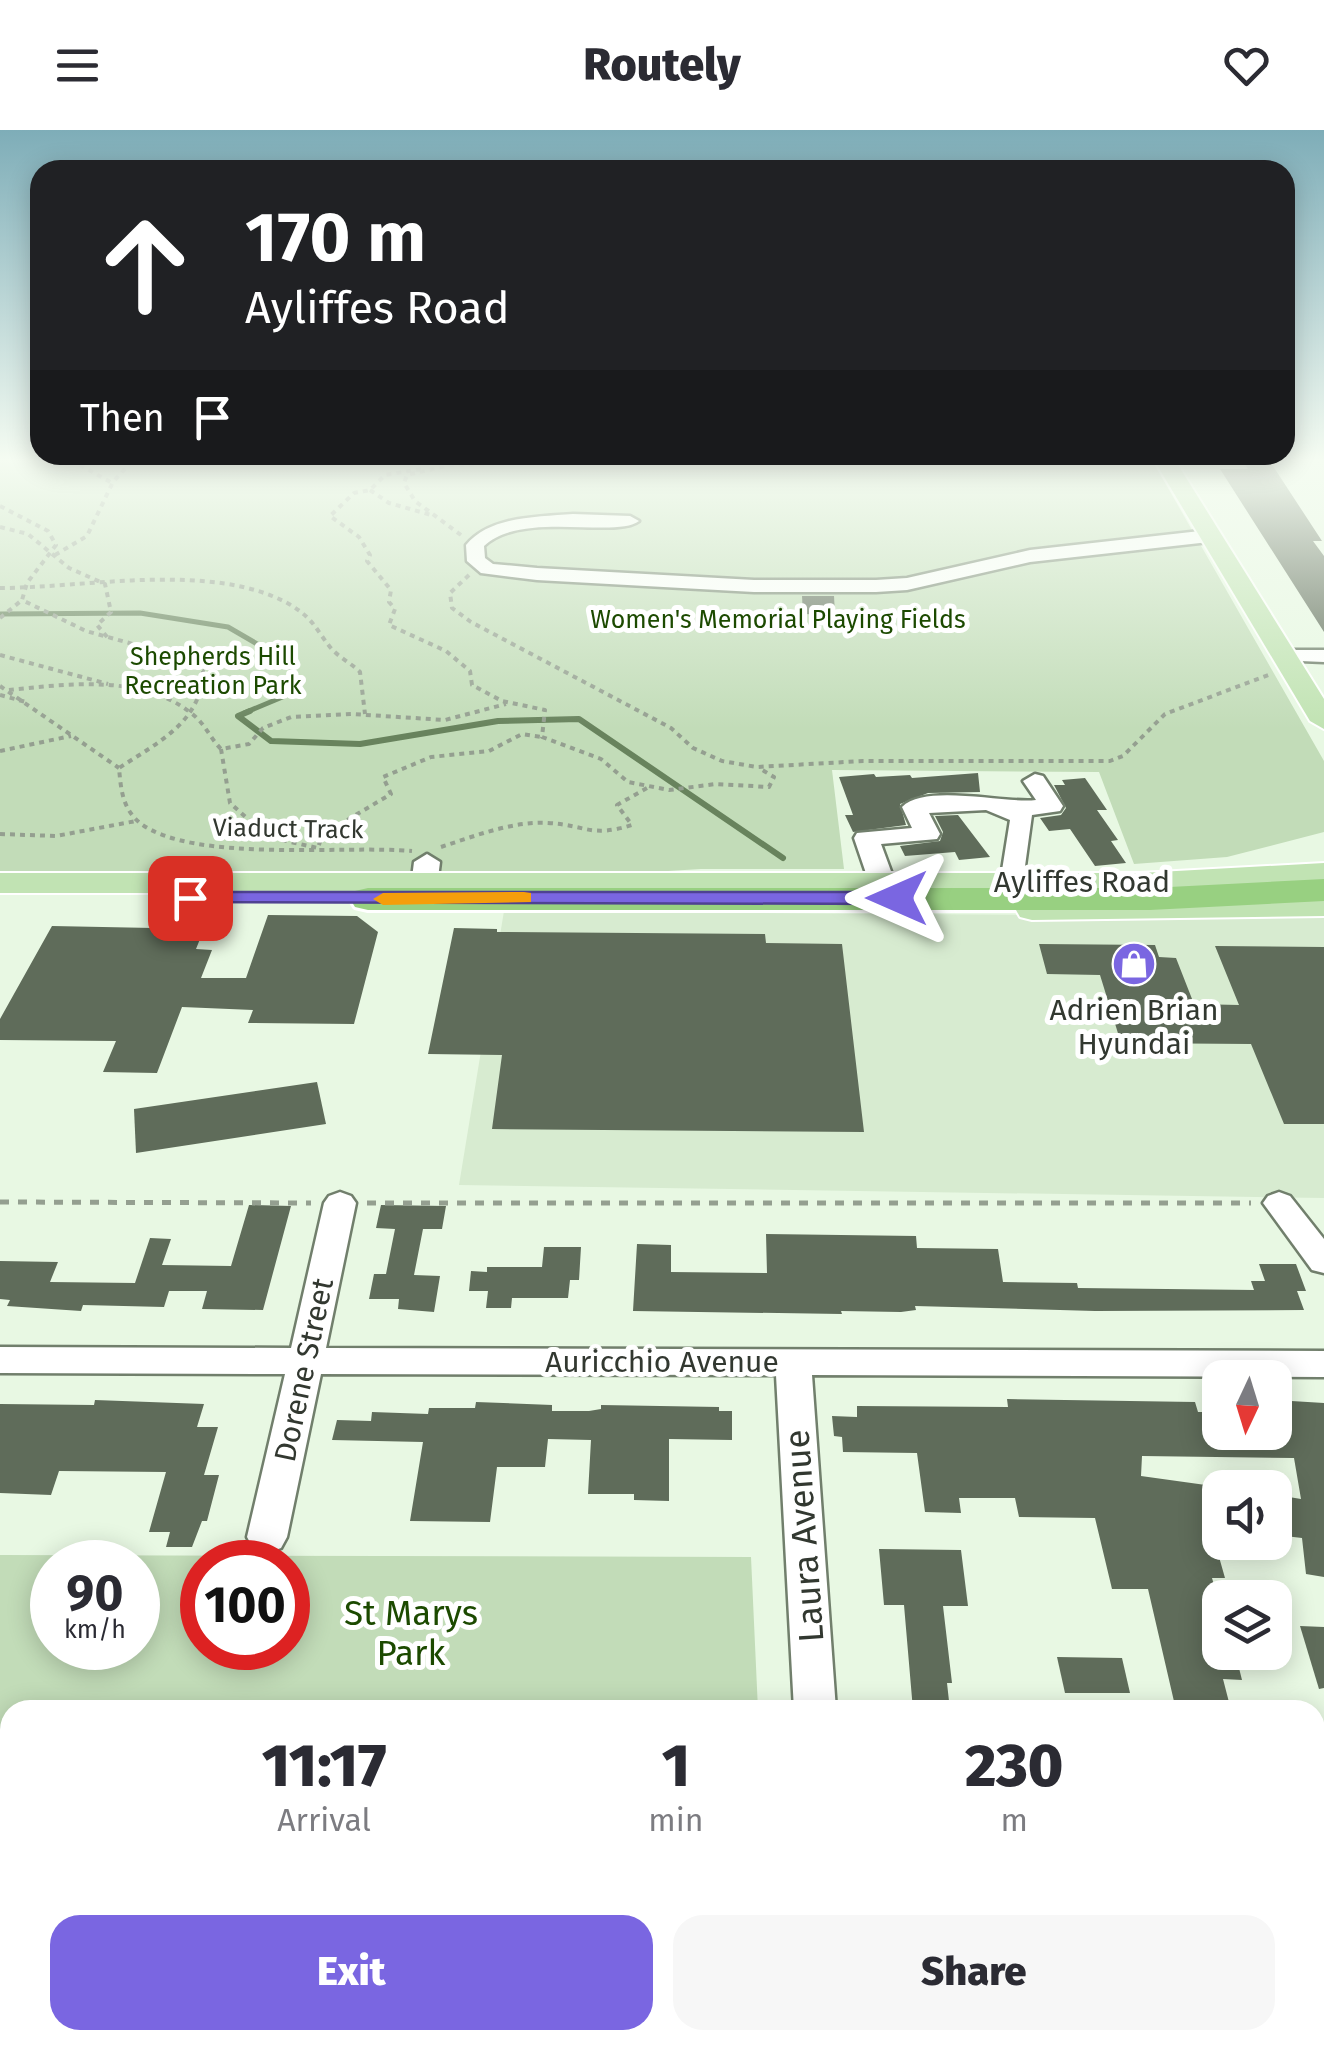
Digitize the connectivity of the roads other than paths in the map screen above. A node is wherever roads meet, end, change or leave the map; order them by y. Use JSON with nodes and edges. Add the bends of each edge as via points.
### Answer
{"nodes":[{"id":1,"x":474,"y":550,"type":"edge"},
{"id":2,"x":1088,"y":550,"type":"edge"},
{"id":3,"x":1220,"y":550,"type":"edge"},
{"id":4,"x":1237,"y":550,"type":"edge"},
{"id":5,"x":1302,"y":661,"type":"edge"},
{"id":6,"x":1324,"y":684,"type":"edge"},
{"id":7,"x":1324,"y":720,"type":"edge"},
{"id":8,"x":1035,"y":781,"type":"dead end"},
{"id":9,"x":1014,"y":810,"type":"junction"},
{"id":10,"x":1324,"y":849,"type":"edge"},
{"id":11,"x":1324,"y":873,"type":"edge"},
{"id":12,"x":882,"y":882,"type":"junction"},
{"id":13,"x":1195,"y":882,"type":"junction"},
{"id":14,"x":1013,"y":883,"type":"junction"},
{"id":15,"x":0,"y":884,"type":"edge"},
{"id":16,"x":1324,"y":890,"type":"edge"},
{"id":17,"x":0,"y":898,"type":"edge"},
{"id":18,"x":368,"y":899,"type":"junction"},
{"id":19,"x":1324,"y":906,"type":"edge"},
{"id":20,"x":340,"y":1203,"type":"road end"},
{"id":21,"x":1280,"y":1203,"type":"road end"},
{"id":22,"x":1324,"y":1262,"type":"edge"},
{"id":23,"x":0,"y":1360,"type":"edge"},
{"id":24,"x":306,"y":1361,"type":"junction"},
{"id":25,"x":793,"y":1362,"type":"junction"},
{"id":26,"x":1324,"y":1364,"type":"edge"},
{"id":27,"x":267,"y":1537,"type":"dead end"},
{"id":28,"x":813,"y":1700,"type":"edge"}],
"edges":[{"from":1,"to":2,"type":"street","via":[[476,561],[488,569],[754,586],[876,586]]},
{"from":3,"to":5,"type":"main road"},
{"from":4,"to":5,"type":"main road"},
{"from":5,"to":6,"type":"main road"},
{"from":5,"to":7,"type":"main road"},
{"from":8,"to":9,"type":"street","via":[[1051,806]]},
{"from":9,"to":12,"type":"street","via":[[1000,804],[914,807],[928,834],[866,838]]},
{"from":9,"to":14,"type":"street","via":[[1022,818]]},
{"from":10,"to":13,"type":"main road"},
{"from":11,"to":13,"type":"main road","name":"Ayliffes Road"},
{"from":12,"to":14,"type":"main road","name":"Ayliffes Road"},
{"from":12,"to":15,"type":"main road","name":"Ayliffes Road","via":[[426,866]]},
{"from":13,"to":14,"type":"main road","name":"Ayliffes Road"},
{"from":16,"to":18,"type":"highway","via":[[1190,899]]},
{"from":17,"to":18,"type":"main road","name":"Ayliffes Road"},
{"from":18,"to":19,"type":"main road","name":"Ayliffes Road","via":[[701,908]]},
{"from":20,"to":24,"type":"street","name":"Dorene Street"},
{"from":21,"to":22,"type":"street"},
{"from":23,"to":24,"type":"street","name":"Auricchio Avenue"},
{"from":24,"to":25,"type":"street","name":"Auricchio Avenue"},
{"from":24,"to":27,"type":"street","name":"Dorene Street"},
{"from":25,"to":26,"type":"street","name":"Auricchio Avenue"},
{"from":25,"to":28,"type":"street","name":"Laura Avenue"}]}
